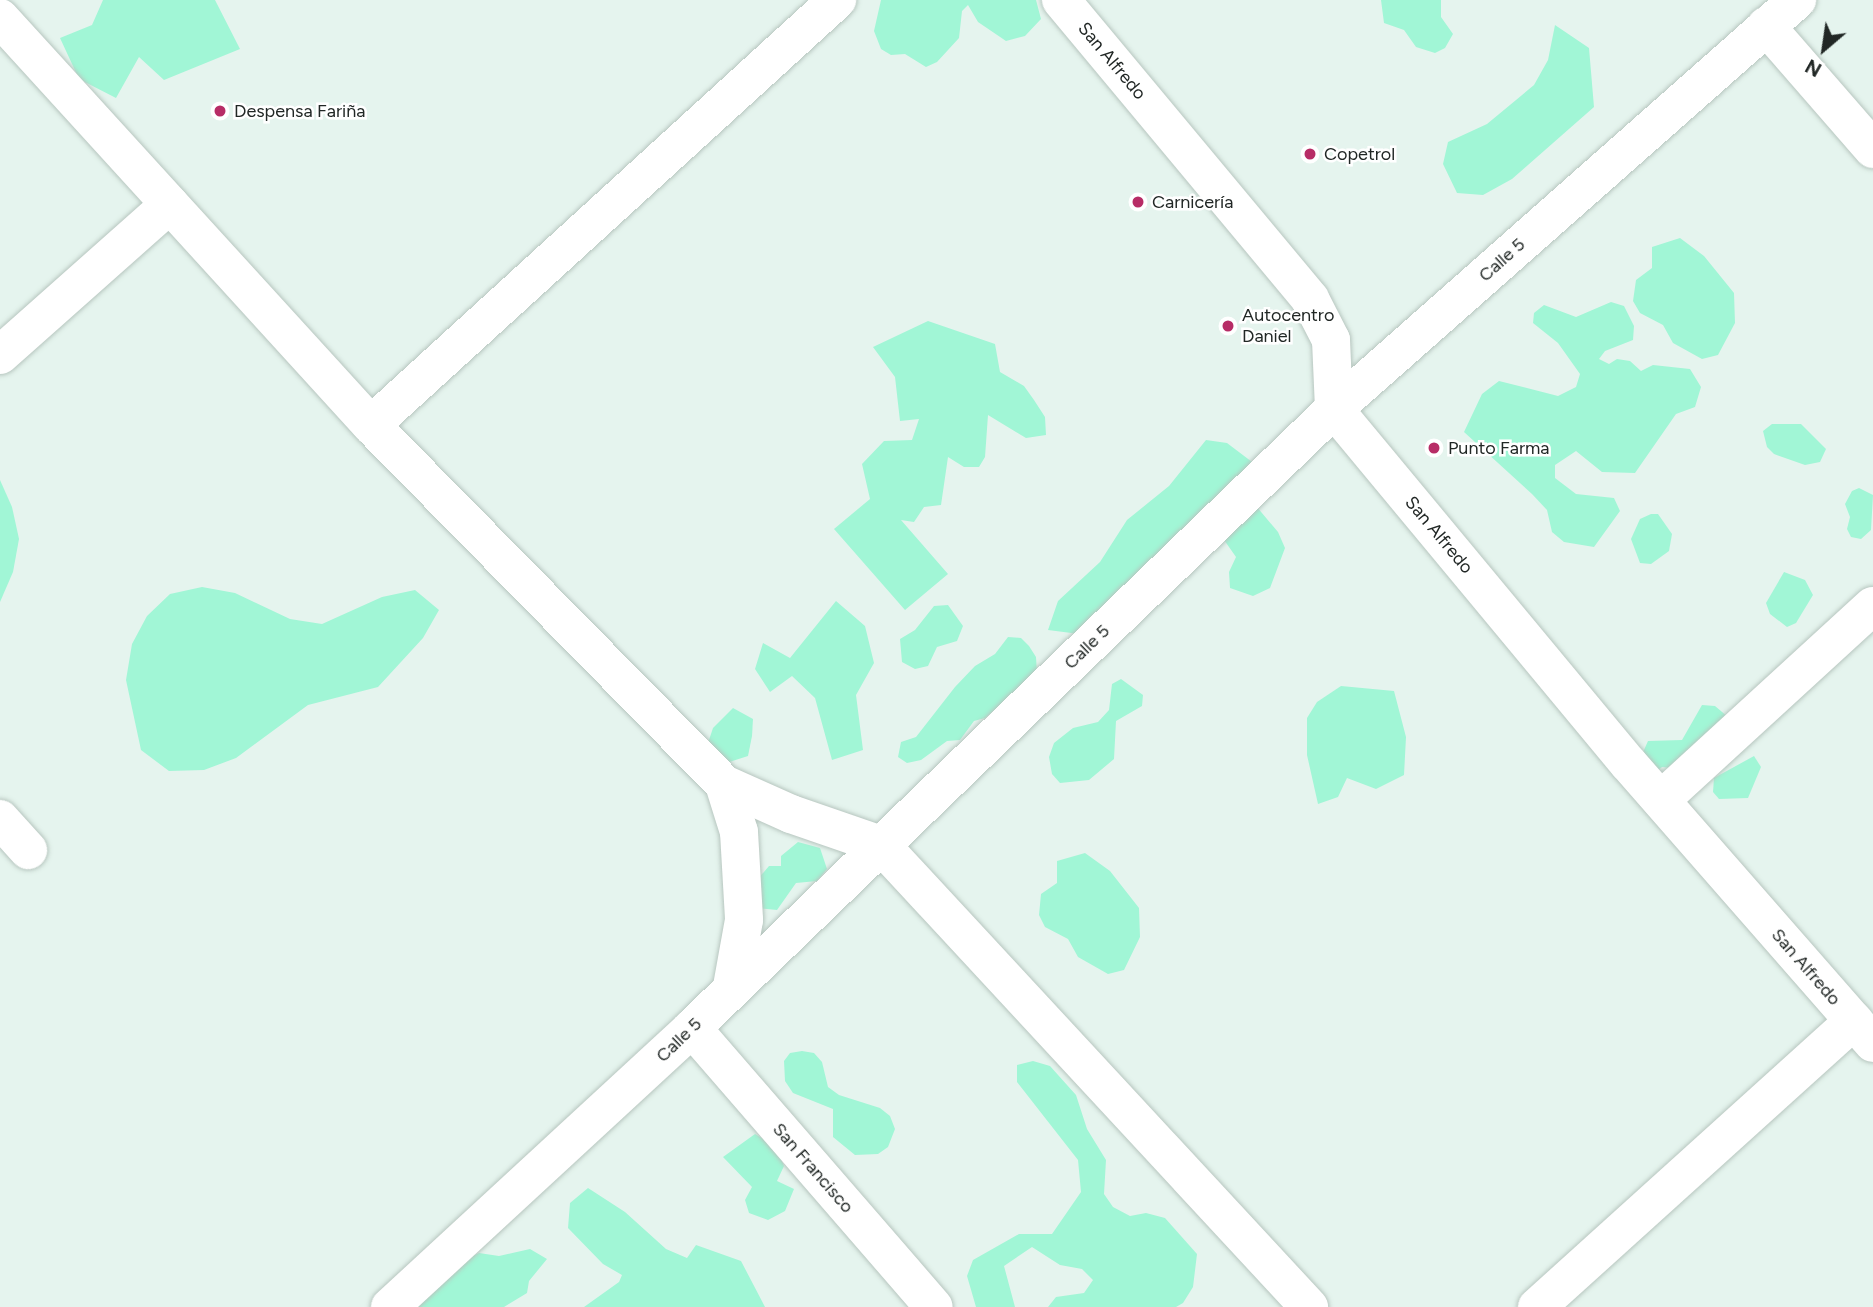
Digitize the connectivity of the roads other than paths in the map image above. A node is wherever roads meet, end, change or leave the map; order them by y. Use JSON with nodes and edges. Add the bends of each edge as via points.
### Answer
{"nodes":[{"id":1,"x":837,"y":0,"type":"edge"},
{"id":2,"x":1061,"y":0,"type":"edge"},
{"id":3,"x":1797,"y":0,"type":"edge"},
{"id":4,"x":10,"y":13,"type":"edge"},
{"id":5,"x":1766,"y":26,"type":"junction"},
{"id":6,"x":1873,"y":149,"type":"edge"},
{"id":7,"x":170,"y":204,"type":"junction"},
{"id":8,"x":0,"y":355,"type":"edge"},
{"id":9,"x":1334,"y":409,"type":"junction"},
{"id":10,"x":370,"y":425,"type":"junction"},
{"id":11,"x":1873,"y":606,"type":"edge"},
{"id":12,"x":724,"y":784,"type":"junction"},
{"id":13,"x":1661,"y":800,"type":"junction"},
{"id":14,"x":0,"y":819,"type":"edge"},
{"id":15,"x":881,"y":845,"type":"junction"},
{"id":16,"x":28,"y":850,"type":"dead end"},
{"id":17,"x":732,"y":987,"type":"junction"},
{"id":18,"x":692,"y":1028,"type":"junction"},
{"id":19,"x":1864,"y":1032,"type":"edge"},
{"id":20,"x":390,"y":1307,"type":"edge"},
{"id":21,"x":934,"y":1307,"type":"edge"},
{"id":22,"x":1308,"y":1307,"type":"edge"},
{"id":23,"x":1537,"y":1307,"type":"edge"}],
"edges":[{"from":1,"to":10,"type":"street"},
{"from":2,"to":9,"type":"street","name":"San Alfredo","via":[[1310,299],[1331,340]]},
{"from":3,"to":5,"type":"street","name":"Calle 5"},
{"from":4,"to":7,"type":"street"},
{"from":5,"to":6,"type":"street"},
{"from":5,"to":9,"type":"street","name":"Calle 5"},
{"from":7,"to":8,"type":"street"},
{"from":7,"to":10,"type":"street"},
{"from":9,"to":13,"type":"street","name":"San Alfredo"},
{"from":9,"to":15,"type":"street","name":"Calle 5"},
{"from":10,"to":12,"type":"street"},
{"from":11,"to":13,"type":"street"},
{"from":12,"to":15,"type":"street","via":[[791,814]]},
{"from":12,"to":17,"type":"street","via":[[739,832],[744,920]]},
{"from":13,"to":19,"type":"street","name":"San Alfredo"},
{"from":14,"to":16,"type":"street"},
{"from":15,"to":17,"type":"street","name":"Calle 5"},
{"from":15,"to":22,"type":"street"},
{"from":17,"to":18,"type":"street","name":"Calle 5"},
{"from":18,"to":20,"type":"street","name":"Calle 5"},
{"from":18,"to":21,"type":"street","name":"San Francisco"},
{"from":19,"to":23,"type":"street"}]}
